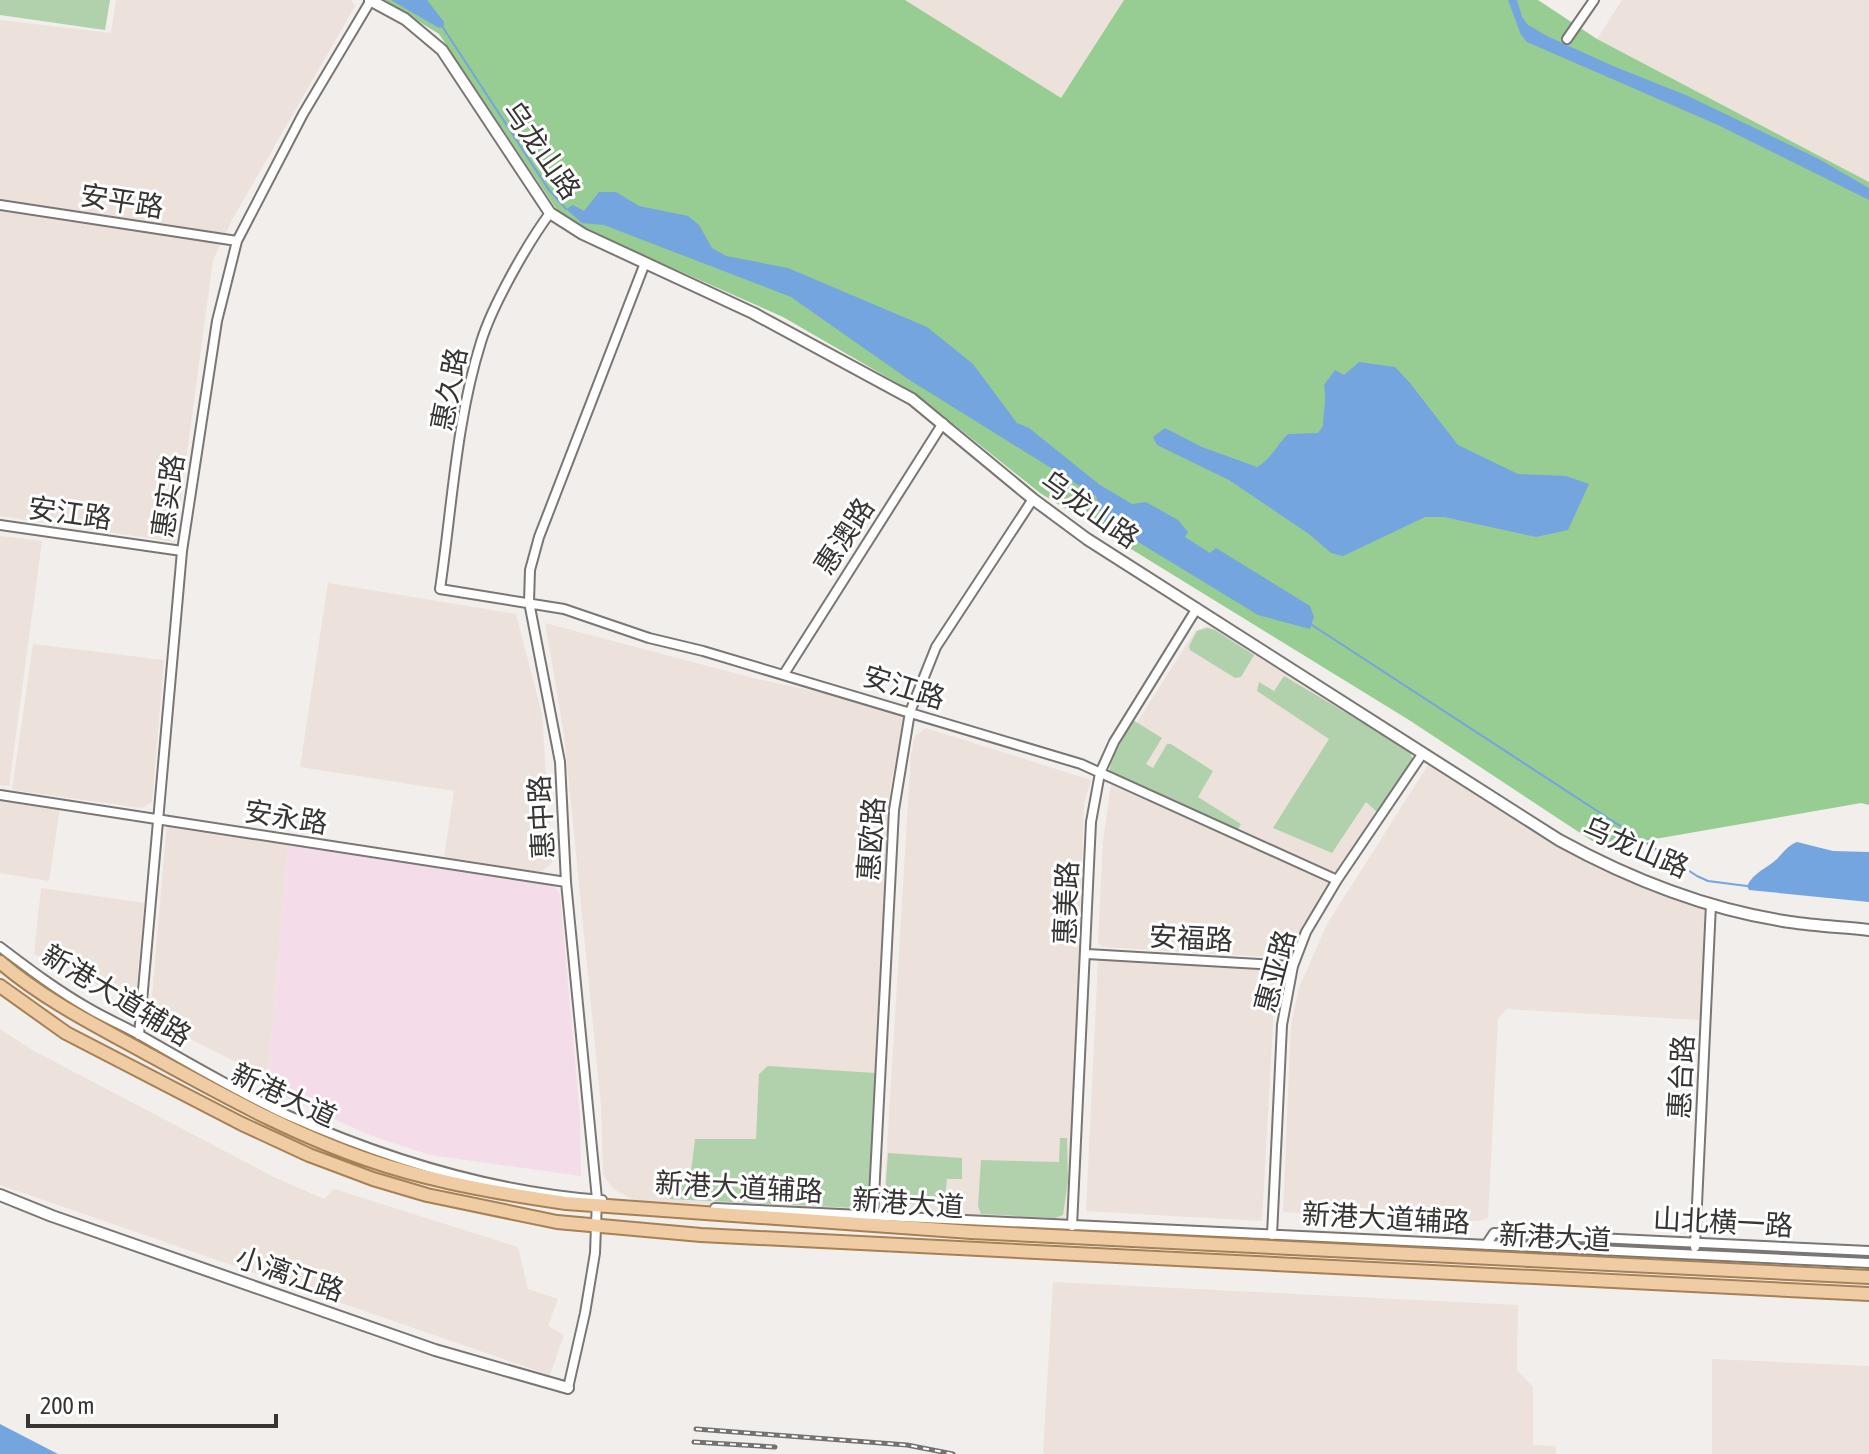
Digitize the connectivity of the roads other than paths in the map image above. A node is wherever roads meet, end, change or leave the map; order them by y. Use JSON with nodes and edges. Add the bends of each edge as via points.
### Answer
{"nodes":[{"id":1,"x":371,"y":0,"type":"edge"},
{"id":2,"x":1594,"y":0,"type":"edge"},
{"id":3,"x":1567,"y":39,"type":"dead end"},
{"id":4,"x":0,"y":205,"type":"edge"},
{"id":5,"x":550,"y":213,"type":"junction"},
{"id":6,"x":237,"y":241,"type":"junction"},
{"id":7,"x":645,"y":263,"type":"junction"},
{"id":8,"x":943,"y":423,"type":"junction"},
{"id":9,"x":1033,"y":499,"type":"junction"},
{"id":10,"x":0,"y":525,"type":"edge"},
{"id":11,"x":182,"y":551,"type":"junction"},
{"id":12,"x":440,"y":589,"type":"joint"},
{"id":13,"x":529,"y":602,"type":"junction"},
{"id":14,"x":1197,"y":608,"type":"junction"},
{"id":15,"x":784,"y":674,"type":"junction"},
{"id":16,"x":910,"y":712,"type":"junction"},
{"id":17,"x":1423,"y":753,"type":"junction"},
{"id":18,"x":1100,"y":773,"type":"junction"},
{"id":19,"x":0,"y":795,"type":"edge"},
{"id":20,"x":159,"y":818,"type":"junction"},
{"id":21,"x":1337,"y":880,"type":"junction"},
{"id":22,"x":566,"y":882,"type":"junction"},
{"id":23,"x":1711,"y":904,"type":"junction"},
{"id":24,"x":1869,"y":930,"type":"edge"},
{"id":25,"x":0,"y":947,"type":"edge"},
{"id":26,"x":1087,"y":954,"type":"junction"},
{"id":27,"x":0,"y":962,"type":"edge"},
{"id":28,"x":1293,"y":966,"type":"junction"},
{"id":29,"x":0,"y":986,"type":"edge"},
{"id":30,"x":139,"y":1035,"type":"junction"},
{"id":31,"x":0,"y":1195,"type":"edge"},
{"id":32,"x":597,"y":1202,"type":"junction"},
{"id":33,"x":873,"y":1216,"type":"junction"},
{"id":34,"x":596,"y":1225,"type":"junction"},
{"id":35,"x":1072,"y":1226,"type":"junction"},
{"id":36,"x":1272,"y":1235,"type":"junction"},
{"id":37,"x":1486,"y":1245,"type":"joint"},
{"id":38,"x":1695,"y":1248,"type":"junction"},
{"id":39,"x":1869,"y":1251,"type":"edge"},
{"id":40,"x":1869,"y":1263,"type":"edge"},
{"id":41,"x":1869,"y":1277,"type":"edge"},
{"id":42,"x":1869,"y":1294,"type":"edge"},
{"id":43,"x":568,"y":1388,"type":"joint"}],
"edges":[{"from":1,"to":5,"type":"street","name":"乌龙山路","via":[[405,19],[442,50]]},
{"from":1,"to":6,"type":"street","name":"惠实路","via":[[303,114]]},
{"from":2,"to":3,"type":"street"},
{"from":4,"to":6,"type":"street","name":"安平路"},
{"from":5,"to":7,"type":"street","name":"乌龙山路"},
{"from":5,"to":12,"type":"street","name":"惠久路","via":[[481,341],[468,387]]},
{"from":6,"to":11,"type":"street","name":"惠实路","via":[[206,378]]},
{"from":7,"to":8,"type":"street","name":"乌龙山路","via":[[753,313],[912,399]]},
{"from":7,"to":13,"type":"street","name":"惠中路","via":[[539,537]]},
{"from":8,"to":9,"type":"street","name":"乌龙山路"},
{"from":8,"to":15,"type":"street","name":"惠澳路"},
{"from":9,"to":14,"type":"street","name":"乌龙山路"},
{"from":9,"to":16,"type":"street","name":"惠欧路","via":[[936,647]]},
{"from":10,"to":11,"type":"street","name":"安江路"},
{"from":11,"to":20,"type":"street","name":"惠实路"},
{"from":12,"to":13,"type":"street","name":"安江路"},
{"from":13,"to":15,"type":"street","name":"安江路"},
{"from":13,"to":22,"type":"street","name":"惠中路","via":[[560,762]]},
{"from":14,"to":17,"type":"street","name":"乌龙山路"},
{"from":14,"to":18,"type":"street","name":"惠美路","via":[[1127,718]]},
{"from":15,"to":16,"type":"street","name":"安江路"},
{"from":16,"to":18,"type":"street","name":"安江路"},
{"from":16,"to":33,"type":"street","name":"惠欧路","via":[[894,810]]},
{"from":17,"to":21,"type":"street","name":"惠亚路"},
{"from":17,"to":23,"type":"street","name":"乌龙山路","via":[[1610,868]]},
{"from":18,"to":21,"type":"street","name":"安江路"},
{"from":18,"to":26,"type":"street","name":"惠美路","via":[[1091,822]]},
{"from":19,"to":20,"type":"street","name":"安永路"},
{"from":20,"to":22,"type":"street","name":"安永路"},
{"from":20,"to":30,"type":"street","name":"惠实路"},
{"from":21,"to":28,"type":"street","name":"惠亚路"},
{"from":22,"to":32,"type":"street","name":"惠中路"},
{"from":23,"to":24,"type":"street","name":"乌龙山路","via":[[1788,922]]},
{"from":23,"to":38,"type":"street","name":"惠台路"},
{"from":25,"to":30,"type":"street","name":"新港大道辅路","via":[[89,1009]]},
{"from":26,"to":28,"type":"street","name":"安福路"},
{"from":26,"to":35,"type":"street","name":"惠美路"},
{"from":27,"to":32,"type":"main road","name":"新港大道","via":[[79,1017],[279,1123],[437,1180],[511,1195]]},
{"from":28,"to":36,"type":"street","name":"惠亚路","via":[[1282,1025]]},
{"from":29,"to":34,"type":"main road","name":"新港大道","via":[[66,1033],[309,1155],[427,1195]]},
{"from":30,"to":32,"type":"street","name":"新港大道辅路","via":[[284,1113],[375,1150],[467,1177]]},
{"from":31,"to":43,"type":"street","name":"小漓江路","via":[[435,1350]]},
{"from":32,"to":33,"type":"street","name":"新港大道辅路"},
{"from":32,"to":34,"type":"street","name":"惠中路"},
{"from":32,"to":41,"type":"main road","name":"新港大道","via":[[971,1232]]},
{"from":33,"to":35,"type":"street","name":"新港大道辅路"},
{"from":34,"to":42,"type":"main road","name":"新港大道","via":[[701,1235]]},
{"from":34,"to":43,"type":"street","name":"惠中路","via":[[585,1313]]},
{"from":35,"to":36,"type":"street","name":"新港大道辅路"},
{"from":36,"to":37,"type":"street","name":"新港大道辅路"},
{"from":37,"to":38,"type":"street","name":"山北横一路","via":[[1494,1233]]},
{"from":38,"to":39,"type":"street","name":"山北横一路"},
{"from":38,"to":40,"type":"street"}]}
